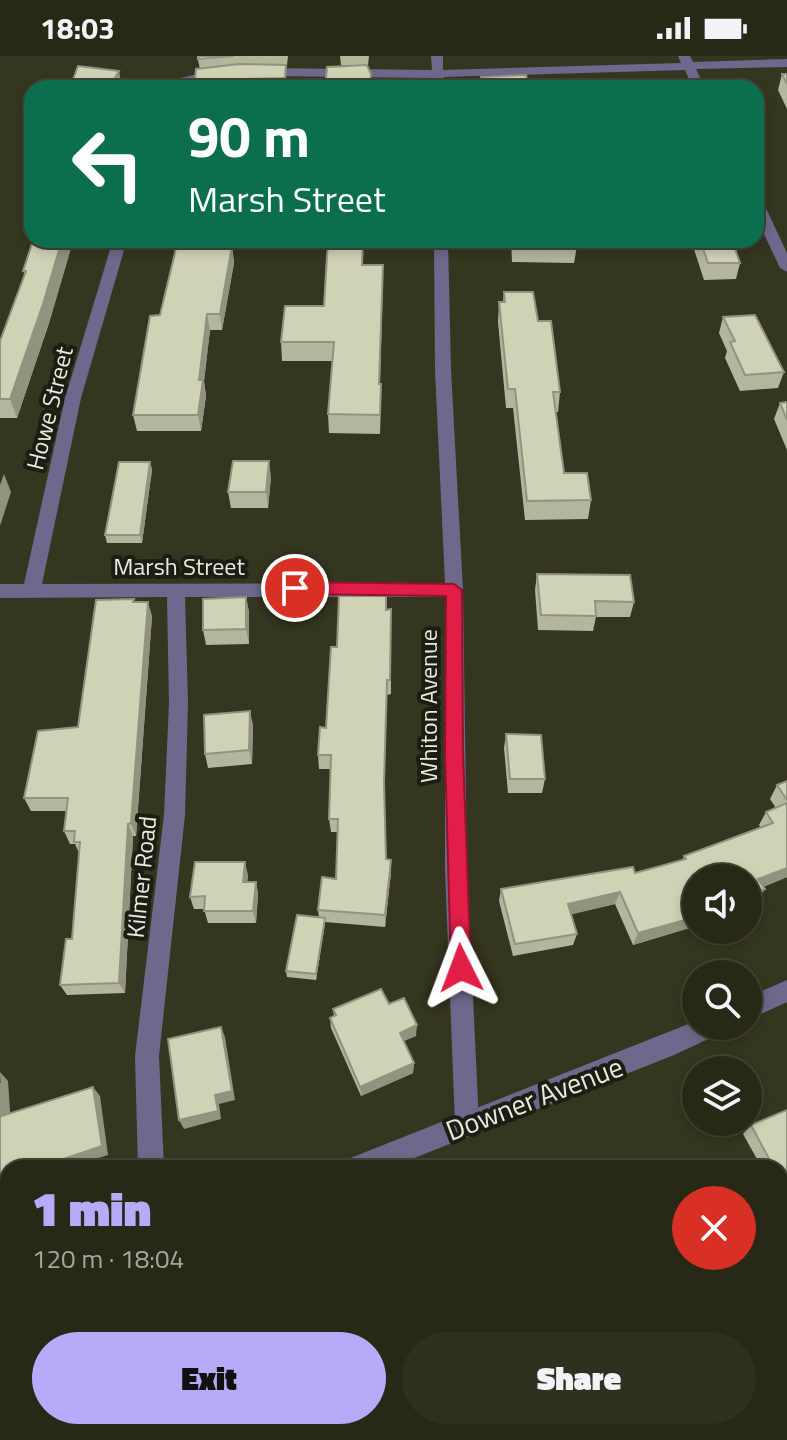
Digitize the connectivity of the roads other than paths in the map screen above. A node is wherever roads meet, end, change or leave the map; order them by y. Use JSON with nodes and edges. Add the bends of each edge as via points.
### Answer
{"nodes":[{"id":1,"x":437,"y":56,"type":"edge"},
{"id":2,"x":686,"y":61,"type":"edge"},
{"id":3,"x":787,"y":63,"type":"edge"},
{"id":4,"x":438,"y":74,"type":"junction"},
{"id":5,"x":190,"y":80,"type":"edge"},
{"id":6,"x":438,"y":80,"type":"edge"},
{"id":7,"x":695,"y":80,"type":"edge"},
{"id":8,"x":764,"y":219,"type":"edge"},
{"id":9,"x":118,"y":248,"type":"edge"},
{"id":10,"x":441,"y":248,"type":"edge"},
{"id":11,"x":787,"y":268,"type":"edge"},
{"id":12,"x":32,"y":590,"type":"junction"},
{"id":13,"x":454,"y":590,"type":"junction"},
{"id":14,"x":0,"y":591,"type":"edge"},
{"id":15,"x":176,"y":591,"type":"junction"},
{"id":16,"x":787,"y":991,"type":"edge"},
{"id":17,"x":762,"y":1003,"type":"edge"},
{"id":18,"x":682,"y":1040,"type":"edge"},
{"id":19,"x":467,"y":1124,"type":"junction"},
{"id":20,"x":150,"y":1160,"type":"edge"},
{"id":21,"x":377,"y":1160,"type":"edge"}],
"edges":[{"from":1,"to":4,"type":"street"},
{"from":2,"to":3,"type":"street"},
{"from":2,"to":4,"type":"street"},
{"from":2,"to":7,"type":"street"},
{"from":4,"to":5,"type":"street","via":[[235,72]]},
{"from":4,"to":6,"type":"street"},
{"from":8,"to":11,"type":"street"},
{"from":9,"to":12,"type":"street","name":"Howe Street","via":[[73,398]]},
{"from":10,"to":13,"type":"street","name":"Whiton Avenue"},
{"from":12,"to":14,"type":"street","name":"Marsh Street"},
{"from":12,"to":15,"type":"street","name":"Marsh Street"},
{"from":13,"to":15,"type":"street","name":"Marsh Street"},
{"from":13,"to":19,"type":"street","name":"Whiton Avenue","via":[[456,869]]},
{"from":15,"to":20,"type":"street","name":"Kilmer Road","via":[[177,781],[148,1041]]},
{"from":16,"to":17,"type":"street"},
{"from":18,"to":19,"type":"street","name":"Downer Avenue"},
{"from":19,"to":21,"type":"street","name":"Downer Avenue"}]}
